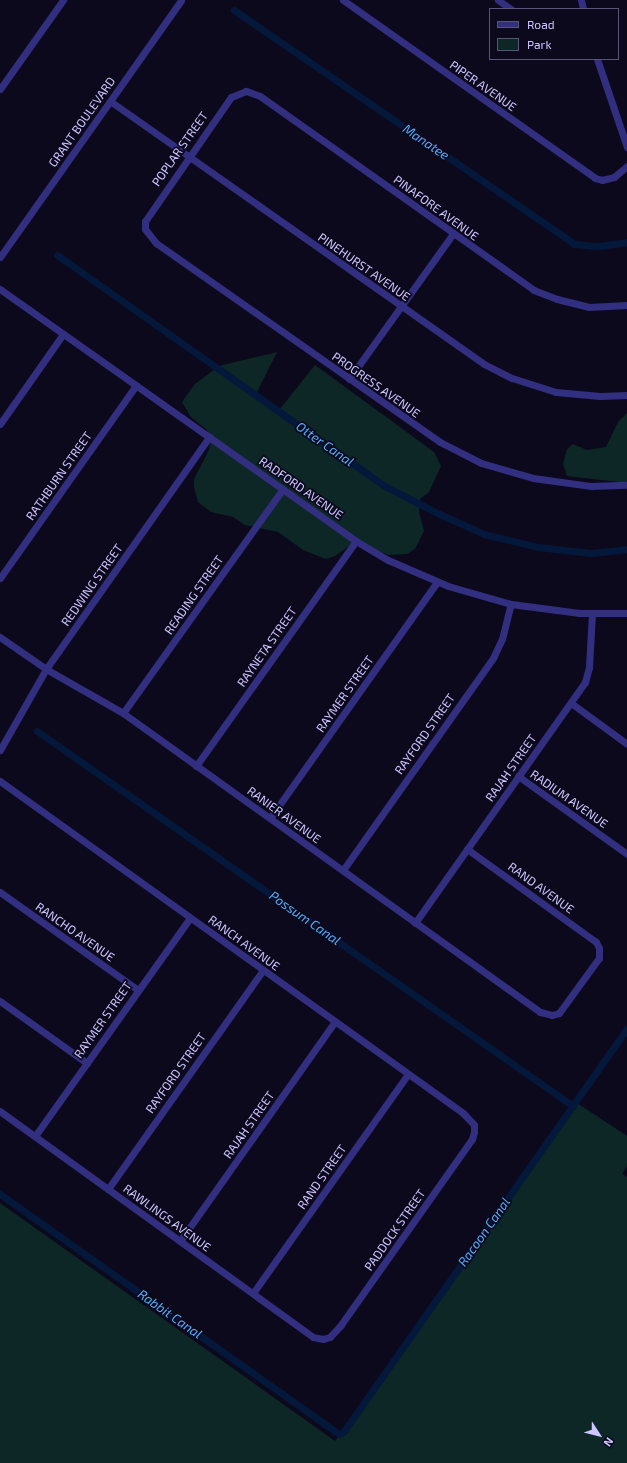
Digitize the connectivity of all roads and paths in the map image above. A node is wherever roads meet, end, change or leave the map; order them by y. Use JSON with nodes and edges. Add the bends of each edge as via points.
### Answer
{"nodes":[{"id":1,"x":63,"y":0,"type":"edge"},
{"id":2,"x":181,"y":0,"type":"edge"},
{"id":3,"x":343,"y":0,"type":"edge"},
{"id":4,"x":498,"y":0,"type":"edge"},
{"id":5,"x":510,"y":8,"type":"edge"},
{"id":6,"x":597,"y":60,"type":"edge"},
{"id":7,"x":0,"y":89,"type":"edge"},
{"id":8,"x":246,"y":90,"type":"joint"},
{"id":9,"x":110,"y":101,"type":"junction"},
{"id":10,"x":627,"y":147,"type":"edge"},
{"id":11,"x":188,"y":156,"type":"junction"},
{"id":12,"x":627,"y":166,"type":"edge"},
{"id":13,"x":145,"y":229,"type":"joint"},
{"id":14,"x":454,"y":234,"type":"junction"},
{"id":15,"x":0,"y":257,"type":"edge"},
{"id":16,"x":0,"y":289,"type":"edge"},
{"id":17,"x":627,"y":305,"type":"edge"},
{"id":18,"x":401,"y":306,"type":"junction"},
{"id":19,"x":63,"y":334,"type":"junction"},
{"id":20,"x":349,"y":379,"type":"junction"},
{"id":21,"x":136,"y":386,"type":"junction"},
{"id":22,"x":627,"y":395,"type":"edge"},
{"id":23,"x":0,"y":424,"type":"edge"},
{"id":24,"x":209,"y":438,"type":"junction"},
{"id":25,"x":627,"y":485,"type":"edge"},
{"id":26,"x":283,"y":489,"type":"junction"},
{"id":27,"x":356,"y":541,"type":"junction"},
{"id":28,"x":0,"y":578,"type":"edge"},
{"id":29,"x":437,"y":582,"type":"junction"},
{"id":30,"x":511,"y":604,"type":"junction"},
{"id":31,"x":627,"y":613,"type":"edge"},
{"id":32,"x":592,"y":614,"type":"junction"},
{"id":33,"x":0,"y":637,"type":"edge"},
{"id":34,"x":46,"y":669,"type":"junction"},
{"id":35,"x":571,"y":703,"type":"junction"},
{"id":36,"x":123,"y":713,"type":"junction"},
{"id":37,"x":627,"y":744,"type":"edge"},
{"id":38,"x":0,"y":750,"type":"edge"},
{"id":39,"x":196,"y":766,"type":"junction"},
{"id":40,"x":518,"y":776,"type":"junction"},
{"id":41,"x":0,"y":781,"type":"edge"},
{"id":42,"x":270,"y":818,"type":"junction"},
{"id":43,"x":467,"y":849,"type":"junction"},
{"id":44,"x":627,"y":854,"type":"edge"},
{"id":45,"x":343,"y":870,"type":"junction"},
{"id":46,"x":0,"y":892,"type":"edge"},
{"id":47,"x":190,"y":918,"type":"junction"},
{"id":48,"x":415,"y":923,"type":"junction"},
{"id":49,"x":263,"y":970,"type":"junction"},
{"id":50,"x":138,"y":990,"type":"junction"},
{"id":51,"x":0,"y":1001,"type":"edge"},
{"id":52,"x":552,"y":1016,"type":"joint"},
{"id":53,"x":335,"y":1021,"type":"junction"},
{"id":54,"x":86,"y":1063,"type":"junction"},
{"id":55,"x":408,"y":1074,"type":"junction"},
{"id":56,"x":0,"y":1111,"type":"edge"},
{"id":57,"x":474,"y":1125,"type":"joint"},
{"id":58,"x":35,"y":1136,"type":"junction"},
{"id":59,"x":108,"y":1189,"type":"junction"},
{"id":60,"x":180,"y":1241,"type":"junction"},
{"id":61,"x":253,"y":1293,"type":"junction"},
{"id":62,"x":323,"y":1339,"type":"joint"}],
"edges":[{"from":1,"to":7,"type":"street"},
{"from":2,"to":9,"type":"street","name":"GRANT BOULEVARD"},
{"from":3,"to":12,"type":"street","name":"PIPER AVENUE","via":[[587,173],[602,180],[614,177]]},
{"from":4,"to":5,"type":"street"},
{"from":6,"to":10,"type":"street"},
{"from":8,"to":11,"type":"street","name":"POPLAR STREET","via":[[231,97]]},
{"from":8,"to":14,"type":"street","name":"PINAFORE AVENUE","via":[[260,96]]},
{"from":9,"to":11,"type":"street","name":"PINEHURST AVENUE"},
{"from":9,"to":15,"type":"street","name":"GRANT BOULEVARD"},
{"from":11,"to":13,"type":"street","name":"POPLAR STREET","via":[[148,214]]},
{"from":11,"to":18,"type":"street","name":"PINEHURST AVENUE"},
{"from":13,"to":20,"type":"street","name":"PROGRESS AVENUE","via":[[156,243]]},
{"from":14,"to":17,"type":"street","name":"PINAFORE AVENUE","via":[[519,281],[548,296],[589,307]]},
{"from":14,"to":18,"type":"street"},
{"from":16,"to":19,"type":"street","name":"RADFORD AVENUE"},
{"from":18,"to":20,"type":"street"},
{"from":18,"to":22,"type":"street","name":"PINEHURST AVENUE","via":[[464,352],[512,378],[569,394]]},
{"from":19,"to":21,"type":"street","name":"RADFORD AVENUE"},
{"from":19,"to":23,"type":"street"},
{"from":20,"to":25,"type":"street","name":"PROGRESS AVENUE","via":[[425,434],[481,463],[560,483],[591,486]]},
{"from":21,"to":24,"type":"street","name":"RADFORD AVENUE"},
{"from":21,"to":28,"type":"street","name":"RATHBURN STREET"},
{"from":24,"to":26,"type":"street","name":"RADFORD AVENUE"},
{"from":24,"to":34,"type":"street","name":"REDWING STREET"},
{"from":26,"to":27,"type":"street","name":"RADFORD AVENUE"},
{"from":26,"to":36,"type":"street","name":"READING STREET"},
{"from":27,"to":29,"type":"street","name":"RADFORD AVENUE","via":[[388,560]]},
{"from":27,"to":39,"type":"street","name":"RAYNETA STREET"},
{"from":29,"to":30,"type":"street","name":"RADFORD AVENUE"},
{"from":29,"to":42,"type":"street","name":"RAYMER STREET"},
{"from":30,"to":32,"type":"street","name":"RADFORD AVENUE"},
{"from":30,"to":45,"type":"street","name":"RAYFORD STREET","via":[[502,638],[493,658]]},
{"from":31,"to":32,"type":"street","name":"RADFORD AVENUE"},
{"from":32,"to":35,"type":"street","name":"RAJAH STREET","via":[[587,675]]},
{"from":33,"to":34,"type":"street","name":"RANIER AVENUE"},
{"from":34,"to":36,"type":"street","name":"RANIER AVENUE"},
{"from":34,"to":38,"type":"street","name":"REDWING STREET"},
{"from":35,"to":37,"type":"street"},
{"from":35,"to":40,"type":"street","name":"RAJAH STREET"},
{"from":36,"to":39,"type":"street","name":"RANIER AVENUE"},
{"from":39,"to":42,"type":"street","name":"RANIER AVENUE"},
{"from":40,"to":43,"type":"street","name":"RAJAH STREET"},
{"from":40,"to":44,"type":"street","name":"RADIUM AVENUE"},
{"from":41,"to":47,"type":"street","name":"RANCH AVENUE"},
{"from":42,"to":45,"type":"street","name":"RANIER AVENUE"},
{"from":43,"to":48,"type":"street","name":"RAJAH STREET"},
{"from":43,"to":52,"type":"street","name":"RAND AVENUE","via":[[591,938],[599,948],[599,958],[565,1007]]},
{"from":45,"to":48,"type":"street","name":"RANIER AVENUE"},
{"from":46,"to":50,"type":"street","name":"RANCHO AVENUE"},
{"from":47,"to":49,"type":"street","name":"RANCH AVENUE"},
{"from":47,"to":50,"type":"street","name":"RAYMER STREET"},
{"from":48,"to":52,"type":"street","name":"RANIER AVENUE","via":[[540,1012]]},
{"from":49,"to":53,"type":"street","name":"RANCH AVENUE"},
{"from":49,"to":59,"type":"street","name":"RAYFORD STREET"},
{"from":50,"to":54,"type":"street","name":"RAYMER STREET"},
{"from":51,"to":54,"type":"street"},
{"from":53,"to":55,"type":"street","name":"RANCH AVENUE"},
{"from":53,"to":60,"type":"street","name":"RAJAH STREET"},
{"from":54,"to":58,"type":"street","name":"RAYMER STREET"},
{"from":55,"to":57,"type":"street","name":"RANCH AVENUE","via":[[463,1112]]},
{"from":55,"to":61,"type":"street","name":"RAND STREET"},
{"from":56,"to":58,"type":"street","name":"RAWLINGS AVENUE"},
{"from":57,"to":62,"type":"street","name":"PADDOCK STREET","via":[[472,1139],[350,1312],[335,1332]]},
{"from":58,"to":59,"type":"street","name":"RAWLINGS AVENUE"},
{"from":59,"to":60,"type":"street","name":"RAWLINGS AVENUE"},
{"from":60,"to":61,"type":"street","name":"RAWLINGS AVENUE"},
{"from":61,"to":62,"type":"street","name":"RAWLINGS AVENUE","via":[[313,1337]]}]}
